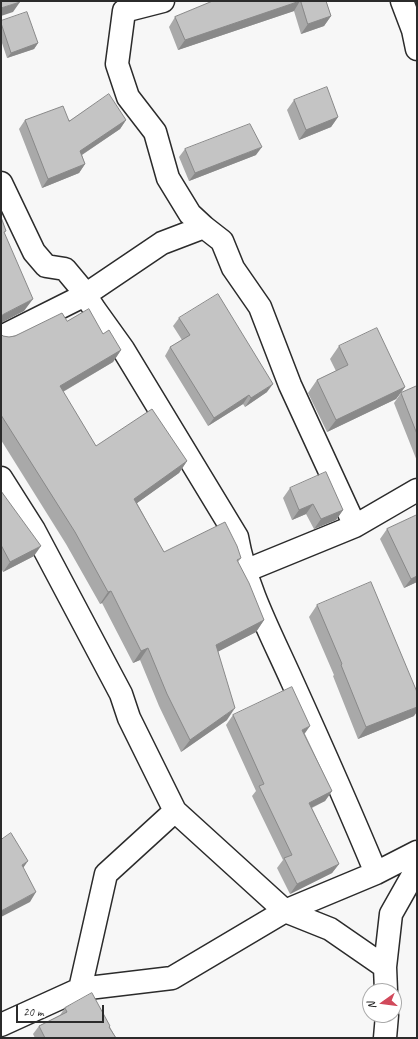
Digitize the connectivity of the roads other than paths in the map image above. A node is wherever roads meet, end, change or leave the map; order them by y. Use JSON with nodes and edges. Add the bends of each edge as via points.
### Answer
{"nodes":[{"id":1,"x":163,"y":1,"type":"edge"},
{"id":2,"x":402,"y":1,"type":"edge"},
{"id":3,"x":417,"y":49,"type":"edge"},
{"id":4,"x":1,"y":183,"type":"edge"},
{"id":5,"x":204,"y":227,"type":"junction"},
{"id":6,"x":85,"y":295,"type":"junction"},
{"id":7,"x":1,"y":338,"type":"edge"},
{"id":8,"x":1,"y":478,"type":"edge"},
{"id":9,"x":417,"y":490,"type":"edge"},
{"id":10,"x":355,"y":526,"type":"junction"},
{"id":11,"x":245,"y":571,"type":"junction"},
{"id":12,"x":174,"y":811,"type":"junction"},
{"id":13,"x":417,"y":852,"type":"edge"},
{"id":14,"x":417,"y":868,"type":"edge"},
{"id":15,"x":376,"y":873,"type":"junction"},
{"id":16,"x":285,"y":911,"type":"junction"},
{"id":17,"x":385,"y":967,"type":"junction"},
{"id":18,"x":386,"y":983,"type":"edge"},
{"id":19,"x":80,"y":989,"type":"junction"},
{"id":20,"x":386,"y":1023,"type":"edge"},
{"id":21,"x":4,"y":1027,"type":"edge"},
{"id":22,"x":385,"y":1038,"type":"edge"}],
"edges":[{"from":1,"to":5,"type":"street","via":[[124,11],[118,64],[128,97],[155,132],[168,178],[190,214]]},
{"from":2,"to":3,"type":"street"},
{"from":4,"to":6,"type":"street","via":[[34,252],[46,266],[65,269]]},
{"from":5,"to":6,"type":"street","via":[[162,243]]},
{"from":5,"to":10,"type":"street","via":[[222,241],[233,268],[260,307],[290,385]]},
{"from":6,"to":7,"type":"street"},
{"from":6,"to":11,"type":"street","via":[[124,349],[237,537]]},
{"from":8,"to":12,"type":"street","via":[[34,530],[121,694],[129,718]]},
{"from":9,"to":10,"type":"street"},
{"from":10,"to":11,"type":"street"},
{"from":11,"to":15,"type":"street"},
{"from":12,"to":16,"type":"street"},
{"from":12,"to":19,"type":"street","via":[[106,874]]},
{"from":13,"to":15,"type":"street"},
{"from":14,"to":17,"type":"street","via":[[391,914]]},
{"from":15,"to":16,"type":"street"},
{"from":16,"to":17,"type":"street","via":[[330,929]]},
{"from":16,"to":19,"type":"street","via":[[172,978]]},
{"from":17,"to":18,"type":"street"},
{"from":19,"to":21,"type":"street"},
{"from":20,"to":22,"type":"street"}]}
